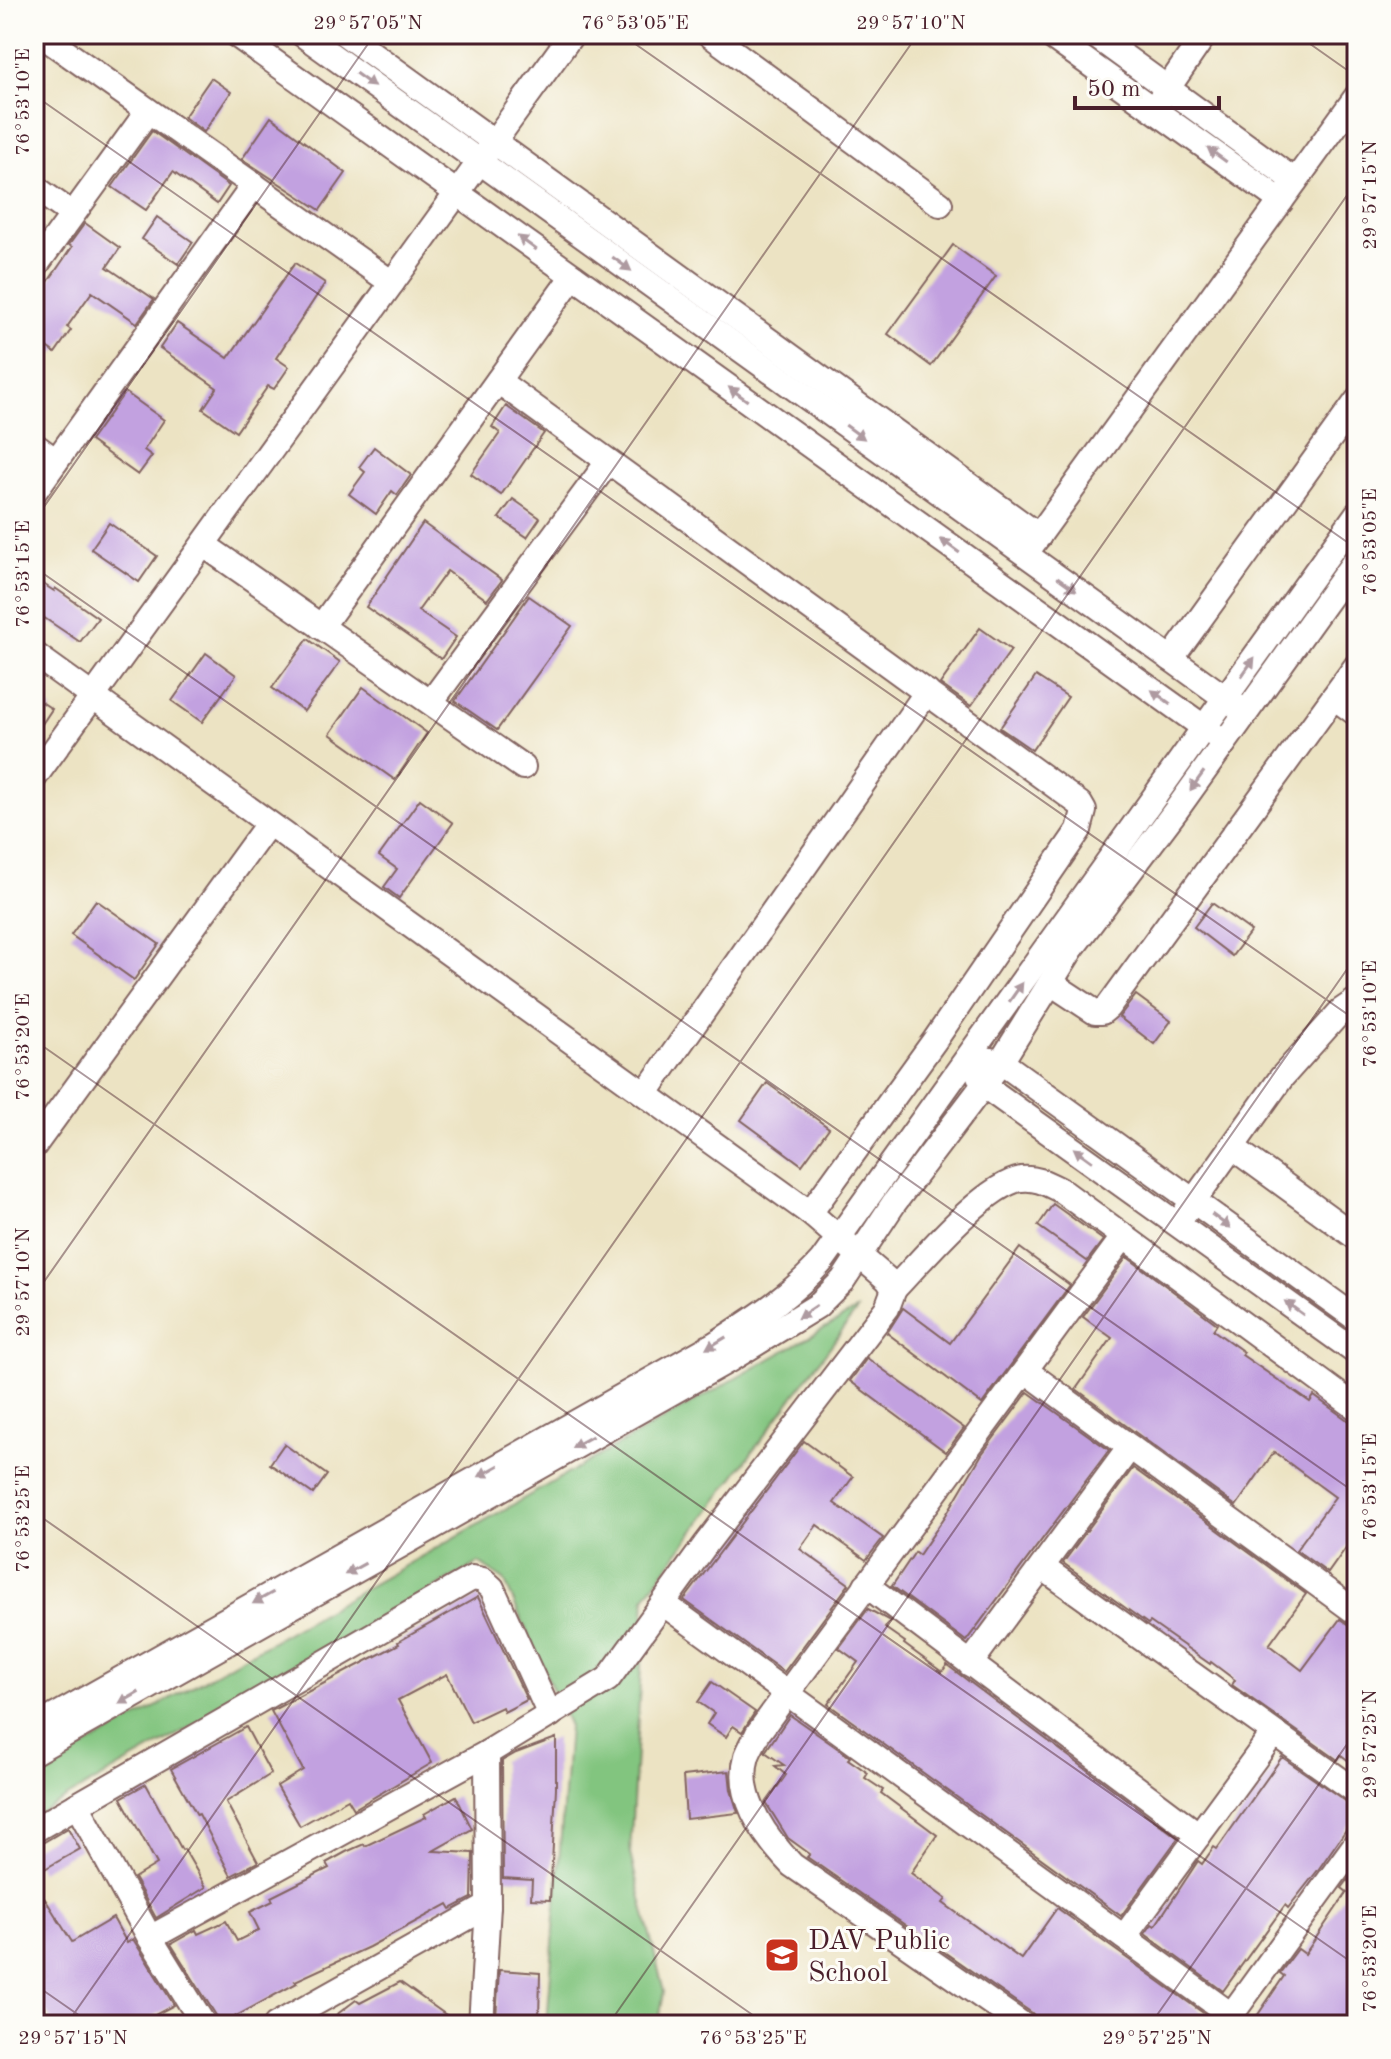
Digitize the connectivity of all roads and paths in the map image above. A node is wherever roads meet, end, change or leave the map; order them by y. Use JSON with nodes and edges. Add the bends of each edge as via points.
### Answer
{"nodes":[{"id":1,"x":40,"y":34,"type":"edge"},
{"id":2,"x":235,"y":34,"type":"edge"},
{"id":3,"x":302,"y":34,"type":"edge"},
{"id":4,"x":346,"y":34,"type":"edge"},
{"id":5,"x":572,"y":34,"type":"edge"},
{"id":6,"x":709,"y":34,"type":"edge"},
{"id":7,"x":1048,"y":34,"type":"edge"},
{"id":8,"x":1093,"y":34,"type":"edge"},
{"id":9,"x":1205,"y":34,"type":"edge"},
{"id":10,"x":1167,"y":88,"type":"junction"},
{"id":11,"x":1357,"y":96,"type":"edge"},
{"id":12,"x":1153,"y":109,"type":"junction"},
{"id":13,"x":148,"y":111,"type":"junction"},
{"id":14,"x":494,"y":141,"type":"junction"},
{"id":15,"x":479,"y":162,"type":"junction"},
{"id":16,"x":254,"y":185,"type":"junction"},
{"id":17,"x":34,"y":187,"type":"edge"},
{"id":18,"x":1288,"y":191,"type":"junction"},
{"id":19,"x":457,"y":193,"type":"junction"},
{"id":20,"x":940,"y":204,"type":"dead end"},
{"id":21,"x":72,"y":214,"type":"junction"},
{"id":22,"x":34,"y":268,"type":"edge"},
{"id":23,"x":573,"y":276,"type":"junction"},
{"id":24,"x":392,"y":283,"type":"junction"},
{"id":25,"x":498,"y":381,"type":"junction"},
{"id":26,"x":828,"y":399,"type":"junction"},
{"id":27,"x":1357,"y":401,"type":"edge"},
{"id":28,"x":802,"y":440,"type":"junction"},
{"id":29,"x":34,"y":445,"type":"edge"},
{"id":30,"x":56,"y":461,"type":"junction"},
{"id":31,"x":608,"y":462,"type":"junction"},
{"id":32,"x":34,"y":492,"type":"edge"},
{"id":33,"x":1357,"y":514,"type":"edge"},
{"id":34,"x":204,"y":545,"type":"junction"},
{"id":35,"x":1032,"y":545,"type":"junction"},
{"id":36,"x":1357,"y":558,"type":"edge"},
{"id":37,"x":321,"y":627,"type":"junction"},
{"id":38,"x":34,"y":654,"type":"edge"},
{"id":39,"x":1171,"y":659,"type":"junction"},
{"id":40,"x":1357,"y":665,"type":"edge"},
{"id":41,"x":927,"y":692,"type":"junction"},
{"id":42,"x":93,"y":697,"type":"junction"},
{"id":43,"x":1334,"y":697,"type":"junction"},
{"id":44,"x":1226,"y":698,"type":"junction"},
{"id":45,"x":431,"y":702,"type":"junction"},
{"id":46,"x":1246,"y":713,"type":"junction"},
{"id":47,"x":1357,"y":714,"type":"edge"},
{"id":48,"x":1214,"y":735,"type":"junction"},
{"id":49,"x":523,"y":767,"type":"dead end"},
{"id":50,"x":34,"y":778,"type":"edge"},
{"id":51,"x":268,"y":824,"type":"junction"},
{"id":52,"x":1051,"y":983,"type":"junction"},
{"id":53,"x":1352,"y":1011,"type":"edge"},
{"id":54,"x":971,"y":1056,"type":"junction"},
{"id":55,"x":1001,"y":1062,"type":"junction"},
{"id":56,"x":983,"y":1085,"type":"junction"},
{"id":57,"x":645,"y":1094,"type":"junction"},
{"id":58,"x":34,"y":1146,"type":"edge"},
{"id":59,"x":1232,"y":1147,"type":"junction"},
{"id":60,"x":1194,"y":1201,"type":"junction"},
{"id":61,"x":810,"y":1213,"type":"junction"},
{"id":62,"x":1177,"y":1224,"type":"junction"},
{"id":63,"x":1124,"y":1236,"type":"junction"},
{"id":64,"x":1357,"y":1238,"type":"edge"},
{"id":65,"x":837,"y":1239,"type":"junction"},
{"id":66,"x":859,"y":1256,"type":"junction"},
{"id":67,"x":894,"y":1289,"type":"junction"},
{"id":68,"x":1357,"y":1319,"type":"edge"},
{"id":69,"x":1357,"y":1353,"type":"edge"},
{"id":70,"x":1026,"y":1371,"type":"junction"},
{"id":71,"x":1357,"y":1408,"type":"edge"},
{"id":72,"x":1130,"y":1447,"type":"junction"},
{"id":73,"x":1042,"y":1567,"type":"junction"},
{"id":74,"x":866,"y":1585,"type":"junction"},
{"id":75,"x":664,"y":1604,"type":"junction"},
{"id":76,"x":1357,"y":1613,"type":"edge"},
{"id":77,"x":970,"y":1664,"type":"junction"},
{"id":78,"x":788,"y":1693,"type":"junction"},
{"id":79,"x":557,"y":1711,"type":"junction"},
{"id":80,"x":39,"y":1719,"type":"edge"},
{"id":81,"x":1273,"y":1734,"type":"junction"},
{"id":82,"x":34,"y":1752,"type":"edge"},
{"id":83,"x":487,"y":1753,"type":"junction"},
{"id":84,"x":1357,"y":1792,"type":"edge"},
{"id":85,"x":77,"y":1805,"type":"junction"},
{"id":86,"x":34,"y":1830,"type":"edge"},
{"id":87,"x":1199,"y":1835,"type":"junction"},
{"id":88,"x":1357,"y":1842,"type":"edge"},
{"id":89,"x":488,"y":1906,"type":"junction"},
{"id":90,"x":1124,"y":1937,"type":"junction"},
{"id":91,"x":150,"y":1938,"type":"junction"},
{"id":92,"x":1227,"y":2020,"type":"edge"},
{"id":93,"x":204,"y":2025,"type":"edge"},
{"id":94,"x":276,"y":2025,"type":"edge"},
{"id":95,"x":481,"y":2025,"type":"edge"},
{"id":96,"x":1023,"y":2025,"type":"edge"}],
"edges":[{"from":1,"to":13,"type":"street"},
{"from":2,"to":19,"type":"street"},
{"from":3,"to":15,"type":"street","one_way":true},
{"from":4,"to":14,"type":"street"},
{"from":5,"to":14,"type":"street"},
{"from":6,"to":20,"type":"street"},
{"from":7,"to":12,"type":"street"},
{"from":8,"to":10,"type":"street"},
{"from":9,"to":10,"type":"street"},
{"from":10,"to":12,"type":"street"},
{"from":10,"to":18,"type":"street"},
{"from":11,"to":18,"type":"street"},
{"from":18,"to":12,"type":"street","one_way":true},
{"from":13,"to":16,"type":"street"},
{"from":13,"to":21,"type":"street"},
{"from":14,"to":15,"type":"street"},
{"from":14,"to":26,"type":"street"},
{"from":15,"to":19,"type":"street"},
{"from":15,"to":26,"type":"street","one_way":true},
{"from":16,"to":24,"type":"street"},
{"from":16,"to":30,"type":"street"},
{"from":17,"to":21,"type":"street"},
{"from":18,"to":35,"type":"street"},
{"from":23,"to":19,"type":"street","one_way":true},
{"from":19,"to":24,"type":"street"},
{"from":21,"to":22,"type":"street"},
{"from":23,"to":25,"type":"street"},
{"from":28,"to":23,"type":"street","one_way":true},
{"from":24,"to":34,"type":"street"},
{"from":25,"to":31,"type":"street"},
{"from":25,"to":37,"type":"street"},
{"from":26,"to":28,"type":"street"},
{"from":26,"to":35,"type":"street"},
{"from":27,"to":39,"type":"street"},
{"from":48,"to":28,"type":"street","one_way":true},
{"from":29,"to":30,"type":"street"},
{"from":30,"to":32,"type":"street"},
{"from":31,"to":41,"type":"street"},
{"from":31,"to":45,"type":"street"},
{"from":44,"to":33,"type":"street","one_way":true},
{"from":34,"to":37,"type":"street"},
{"from":34,"to":42,"type":"street"},
{"from":35,"to":39,"type":"street","one_way":true},
{"from":36,"to":46,"type":"street"},
{"from":37,"to":45,"type":"street"},
{"from":38,"to":42,"type":"street"},
{"from":39,"to":44,"type":"street"},
{"from":40,"to":43,"type":"street"},
{"from":41,"to":57,"type":"street"},
{"from":41,"to":61,"type":"street","via":[[1080,804],[1084,820]]},
{"from":42,"to":50,"type":"street"},
{"from":42,"to":51,"type":"street"},
{"from":43,"to":47,"type":"street"},
{"from":43,"to":52,"type":"street","via":[[1108,1007],[1095,1012]]},
{"from":44,"to":46,"type":"street"},
{"from":44,"to":48,"type":"street"},
{"from":45,"to":49,"type":"street"},
{"from":46,"to":48,"type":"street"},
{"from":48,"to":52,"type":"street","one_way":true},
{"from":54,"to":48,"type":"street","one_way":true},
{"from":51,"to":57,"type":"street"},
{"from":51,"to":58,"type":"street"},
{"from":52,"to":55,"type":"street"},
{"from":53,"to":59,"type":"street","via":[[1282,1077]]},
{"from":54,"to":55,"type":"street"},
{"from":54,"to":56,"type":"street"},
{"from":54,"to":65,"type":"street"},
{"from":55,"to":56,"type":"street"},
{"from":55,"to":60,"type":"street"},
{"from":62,"to":56,"type":"street","one_way":true},
{"from":56,"to":66,"type":"street"},
{"from":57,"to":61,"type":"street"},
{"from":59,"to":60,"type":"street"},
{"from":59,"to":64,"type":"street"},
{"from":60,"to":62,"type":"street"},
{"from":60,"to":68,"type":"street","one_way":true},
{"from":61,"to":65,"type":"street"},
{"from":69,"to":62,"type":"street","one_way":true},
{"from":63,"to":67,"type":"street","via":[[1062,1191],[1038,1179],[1019,1179],[962,1217]]},
{"from":63,"to":70,"type":"street"},
{"from":63,"to":71,"type":"street"},
{"from":65,"to":66,"type":"street"},
{"from":65,"to":80,"type":"street","one_way":true,"via":[[799,1287],[715,1344]]},
{"from":66,"to":67,"type":"street"},
{"from":66,"to":82,"type":"street","one_way":true,"via":[[817,1306],[785,1327]]},
{"from":67,"to":75,"type":"street","via":[[887,1308]]},
{"from":70,"to":72,"type":"street"},
{"from":70,"to":74,"type":"street"},
{"from":72,"to":73,"type":"street"},
{"from":72,"to":76,"type":"street"},
{"from":73,"to":77,"type":"street"},
{"from":73,"to":81,"type":"street"},
{"from":74,"to":77,"type":"street"},
{"from":74,"to":78,"type":"street"},
{"from":75,"to":78,"type":"street"},
{"from":75,"to":79,"type":"street","via":[[608,1679]]},
{"from":77,"to":87,"type":"street"},
{"from":78,"to":90,"type":"street"},
{"from":78,"to":96,"type":"street","via":[[758,1733],[747,1758],[745,1785],[770,1842],[792,1865]]},
{"from":79,"to":83,"type":"street"},
{"from":79,"to":85,"type":"street","via":[[492,1588],[472,1578]]},
{"from":81,"to":84,"type":"street"},
{"from":81,"to":87,"type":"street"},
{"from":83,"to":89,"type":"street"},
{"from":83,"to":91,"type":"street"},
{"from":85,"to":86,"type":"street"},
{"from":85,"to":91,"type":"street"},
{"from":87,"to":90,"type":"street"},
{"from":88,"to":92,"type":"street"},
{"from":89,"to":94,"type":"street"},
{"from":89,"to":95,"type":"street"},
{"from":90,"to":92,"type":"street"},
{"from":91,"to":93,"type":"street"}]}
